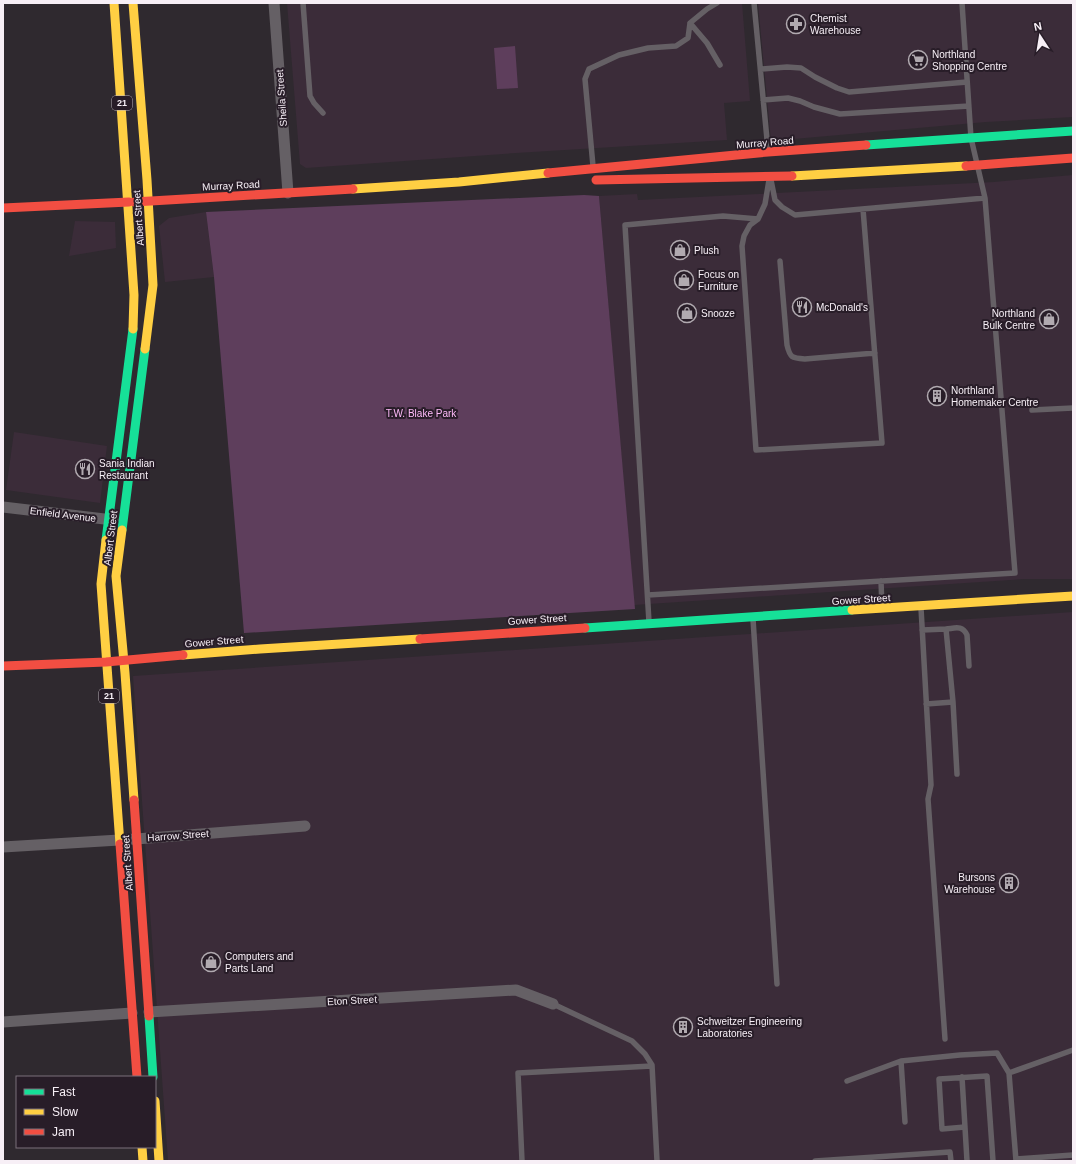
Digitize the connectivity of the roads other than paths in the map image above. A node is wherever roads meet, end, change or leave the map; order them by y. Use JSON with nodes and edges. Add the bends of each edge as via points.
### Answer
{"nodes":[{"id":1,"x":114,"y":3,"type":"edge"},
{"id":2,"x":133,"y":3,"type":"edge"},
{"id":3,"x":274,"y":3,"type":"edge"},
{"id":4,"x":303,"y":3,"type":"edge"},
{"id":5,"x":717,"y":3,"type":"edge"},
{"id":6,"x":754,"y":3,"type":"edge"},
{"id":7,"x":962,"y":3,"type":"edge"},
{"id":8,"x":690,"y":23,"type":"junction"},
{"id":9,"x":720,"y":64,"type":"dead end"},
{"id":10,"x":761,"y":69,"type":"junction"},
{"id":11,"x":967,"y":82,"type":"junction"},
{"id":12,"x":764,"y":100,"type":"junction"},
{"id":13,"x":969,"y":106,"type":"junction"},
{"id":14,"x":323,"y":113,"type":"dead end"},
{"id":15,"x":1073,"y":131,"type":"edge"},
{"id":16,"x":971,"y":138,"type":"junction"},
{"id":17,"x":769,"y":158,"type":"junction"},
{"id":18,"x":1073,"y":158,"type":"edge"},
{"id":19,"x":978,"y":165,"type":"junction"},
{"id":20,"x":593,"y":169,"type":"junction"},
{"id":21,"x":770,"y":177,"type":"junction"},
{"id":22,"x":570,"y":180,"type":"dead end"},
{"id":23,"x":586,"y":180,"type":"dead end"},
{"id":24,"x":460,"y":182,"type":"junction"},
{"id":25,"x":288,"y":193,"type":"junction"},
{"id":26,"x":985,"y":198,"type":"junction"},
{"id":27,"x":148,"y":201,"type":"junction"},
{"id":28,"x":129,"y":202,"type":"junction"},
{"id":29,"x":3,"y":208,"type":"edge"},
{"id":30,"x":863,"y":209,"type":"junction"},
{"id":31,"x":758,"y":219,"type":"junction"},
{"id":32,"x":780,"y":261,"type":"dead end"},
{"id":33,"x":133,"y":328,"type":"junction"},
{"id":34,"x":148,"y":331,"type":"junction"},
{"id":35,"x":874,"y":353,"type":"junction"},
{"id":36,"x":1073,"y":408,"type":"edge"},
{"id":37,"x":1032,"y":410,"type":"dead end"},
{"id":38,"x":3,"y":507,"type":"edge"},
{"id":39,"x":109,"y":520,"type":"junction"},
{"id":40,"x":123,"y":521,"type":"junction"},
{"id":41,"x":881,"y":581,"type":"junction"},
{"id":42,"x":648,"y":595,"type":"junction"},
{"id":43,"x":1073,"y":596,"type":"edge"},
{"id":44,"x":920,"y":606,"type":"junction"},
{"id":45,"x":882,"y":608,"type":"junction"},
{"id":46,"x":753,"y":617,"type":"junction"},
{"id":47,"x":649,"y":623,"type":"junction"},
{"id":48,"x":946,"y":628,"type":"junction"},
{"id":49,"x":922,"y":630,"type":"junction"},
{"id":50,"x":124,"y":660,"type":"junction"},
{"id":51,"x":106,"y":662,"type":"junction"},
{"id":52,"x":3,"y":666,"type":"edge"},
{"id":53,"x":969,"y":666,"type":"dead end"},
{"id":54,"x":953,"y":702,"type":"junction"},
{"id":55,"x":926,"y":704,"type":"junction"},
{"id":56,"x":957,"y":774,"type":"dead end"},
{"id":57,"x":305,"y":826,"type":"dead end"},
{"id":58,"x":136,"y":838,"type":"junction"},
{"id":59,"x":120,"y":839,"type":"junction"},
{"id":60,"x":3,"y":847,"type":"edge"},
{"id":61,"x":139,"y":873,"type":"junction"},
{"id":62,"x":122,"y":874,"type":"junction"},
{"id":63,"x":142,"y":925,"type":"junction"},
{"id":64,"x":126,"y":926,"type":"junction"},
{"id":65,"x":777,"y":984,"type":"dead end"},
{"id":66,"x":552,"y":1004,"type":"joint"},
{"id":67,"x":149,"y":1012,"type":"junction"},
{"id":68,"x":132,"y":1013,"type":"junction"},
{"id":69,"x":3,"y":1022,"type":"edge"},
{"id":70,"x":945,"y":1039,"type":"dead end"},
{"id":71,"x":1073,"y":1050,"type":"edge"},
{"id":72,"x":901,"y":1061,"type":"junction"},
{"id":73,"x":652,"y":1066,"type":"junction"},
{"id":74,"x":1009,"y":1072,"type":"junction"},
{"id":75,"x":137,"y":1076,"type":"edge"},
{"id":76,"x":153,"y":1076,"type":"edge"},
{"id":77,"x":962,"y":1077,"type":"junction"},
{"id":78,"x":846,"y":1081,"type":"dead end"},
{"id":79,"x":156,"y":1116,"type":"edge"},
{"id":80,"x":905,"y":1122,"type":"dead end"},
{"id":81,"x":965,"y":1127,"type":"junction"},
{"id":82,"x":142,"y":1148,"type":"edge"},
{"id":83,"x":1073,"y":1155,"type":"edge"},
{"id":84,"x":1016,"y":1160,"type":"edge"},
{"id":85,"x":143,"y":1161,"type":"edge"},
{"id":86,"x":159,"y":1161,"type":"edge"},
{"id":87,"x":522,"y":1161,"type":"edge"},
{"id":88,"x":657,"y":1161,"type":"edge"},
{"id":89,"x":815,"y":1161,"type":"edge"},
{"id":90,"x":951,"y":1161,"type":"edge"},
{"id":91,"x":967,"y":1161,"type":"edge"},
{"id":92,"x":993,"y":1161,"type":"edge"}],
"edges":[{"from":1,"to":28,"type":"main road","name":"Albert Street","number":"21"},
{"from":2,"to":27,"type":"main road","name":"Albert Street","number":"21"},
{"from":3,"to":25,"type":"street","name":"Sheila Street"},
{"from":4,"to":14,"type":"lane","via":[[310,96]]},
{"from":5,"to":8,"type":"lane"},
{"from":6,"to":10,"type":"lane"},
{"from":7,"to":11,"type":"lane"},
{"from":8,"to":9,"type":"lane"},
{"from":8,"to":20,"type":"lane","via":[[688,38],[676,46],[648,48],[619,55],[589,69],[586,79]]},
{"from":10,"to":11,"type":"lane","via":[[787,66],[801,68],[814,77],[849,92]]},
{"from":10,"to":12,"type":"lane"},
{"from":11,"to":13,"type":"lane"},
{"from":12,"to":13,"type":"lane","via":[[790,99],[840,114]]},
{"from":12,"to":17,"type":"lane"},
{"from":13,"to":16,"type":"lane"},
{"from":15,"to":16,"type":"main road","name":"Murray Road"},
{"from":16,"to":17,"type":"main road","name":"Murray Road"},
{"from":16,"to":19,"type":"lane"},
{"from":17,"to":20,"type":"main road","name":"Murray Road"},
{"from":17,"to":21,"type":"main road"},
{"from":18,"to":19,"type":"main road"},
{"from":19,"to":21,"type":"main road"},
{"from":19,"to":26,"type":"lane"},
{"from":20,"to":24,"type":"main road","name":"Murray Road"},
{"from":21,"to":23,"type":"main road"},
{"from":21,"to":30,"type":"lane","via":[[775,200],[795,215]]},
{"from":21,"to":31,"type":"lane","via":[[765,204]]},
{"from":22,"to":24,"type":"main road","name":"Murray Road"},
{"from":24,"to":25,"type":"main road","name":"Murray Road"},
{"from":25,"to":27,"type":"main road","name":"Murray Road"},
{"from":26,"to":30,"type":"lane"},
{"from":26,"to":41,"type":"lane","via":[[1015,573]]},
{"from":27,"to":28,"type":"main road","name":"Murray Road"},
{"from":27,"to":34,"type":"main road","name":"Albert Street","number":"21","via":[[153,284]]},
{"from":28,"to":29,"type":"main road","name":"Murray Road"},
{"from":28,"to":33,"type":"main road","name":"Albert Street","number":"21","via":[[134,295]]},
{"from":30,"to":35,"type":"lane"},
{"from":31,"to":35,"type":"lane","via":[[750,225],[742,246],[756,450],[882,443]]},
{"from":31,"to":42,"type":"lane","via":[[723,216],[625,226]]},
{"from":32,"to":35,"type":"lane","via":[[787,345],[792,357],[805,359]]},
{"from":33,"to":34,"type":"main road"},
{"from":33,"to":39,"type":"main road","name":"Albert Street","number":"21"},
{"from":34,"to":40,"type":"main road","name":"Albert Street","number":"21"},
{"from":36,"to":37,"type":"lane"},
{"from":38,"to":39,"type":"street","name":"Enfield Avenue"},
{"from":39,"to":40,"type":"street","name":"Enfield Avenue"},
{"from":39,"to":51,"type":"main road","name":"Albert Street","number":"21","via":[[101,584]]},
{"from":40,"to":50,"type":"main road","name":"Albert Street","number":"21","via":[[116,576]]},
{"from":41,"to":42,"type":"lane"},
{"from":41,"to":45,"type":"lane"},
{"from":42,"to":47,"type":"lane"},
{"from":43,"to":44,"type":"main road","name":"Gower Street"},
{"from":44,"to":45,"type":"main road","name":"Gower Street"},
{"from":44,"to":49,"type":"lane"},
{"from":45,"to":46,"type":"main road","name":"Gower Street"},
{"from":46,"to":47,"type":"main road","name":"Gower Street"},
{"from":46,"to":65,"type":"lane"},
{"from":47,"to":50,"type":"main road","name":"Gower Street","via":[[260,648]]},
{"from":48,"to":49,"type":"lane"},
{"from":48,"to":53,"type":"lane","via":[[960,628],[965,631]]},
{"from":48,"to":54,"type":"lane"},
{"from":49,"to":55,"type":"lane"},
{"from":50,"to":51,"type":"main road","name":"Gower Street"},
{"from":50,"to":58,"type":"main road","name":"Albert Street","number":"21"},
{"from":51,"to":52,"type":"main road","name":"Gower Street"},
{"from":51,"to":59,"type":"main road","name":"Albert Street","number":"21"},
{"from":54,"to":55,"type":"lane"},
{"from":54,"to":56,"type":"lane"},
{"from":55,"to":70,"type":"lane","via":[[931,785],[928,799]]},
{"from":57,"to":58,"type":"street","name":"Harrow Street"},
{"from":58,"to":59,"type":"street","name":"Harrow Street"},
{"from":58,"to":61,"type":"main road","name":"Albert Street","number":"21"},
{"from":59,"to":60,"type":"street","name":"Harrow Street"},
{"from":59,"to":62,"type":"main road","name":"Albert Street","number":"21"},
{"from":61,"to":62,"type":"main road"},
{"from":61,"to":63,"type":"main road","name":"Albert Street","number":"21"},
{"from":62,"to":64,"type":"main road","name":"Albert Street","number":"21"},
{"from":63,"to":64,"type":"main road"},
{"from":63,"to":67,"type":"main road","name":"Albert Street","number":"21"},
{"from":64,"to":68,"type":"main road","name":"Albert Street","number":"21"},
{"from":66,"to":67,"type":"street","name":"Eton Street","via":[[516,990]]},
{"from":66,"to":73,"type":"lane","via":[[632,1041],[645,1054]]},
{"from":67,"to":68,"type":"main road"},
{"from":67,"to":76,"type":"main road","name":"Albert Street","number":"21"},
{"from":68,"to":69,"type":"street"},
{"from":68,"to":75,"type":"main road","name":"Albert Street","number":"21"},
{"from":71,"to":74,"type":"lane"},
{"from":72,"to":74,"type":"lane","via":[[997,1053]]},
{"from":72,"to":78,"type":"lane"},
{"from":72,"to":80,"type":"lane"},
{"from":73,"to":87,"type":"lane","via":[[518,1073]]},
{"from":73,"to":88,"type":"lane"},
{"from":74,"to":84,"type":"lane"},
{"from":77,"to":81,"type":"lane"},
{"from":77,"to":81,"type":"lane","via":[[939,1079],[942,1129]]},
{"from":77,"to":92,"type":"lane","via":[[987,1076]]},
{"from":79,"to":86,"type":"main road"},
{"from":81,"to":91,"type":"lane"},
{"from":82,"to":85,"type":"main road"},
{"from":83,"to":84,"type":"lane"},
{"from":89,"to":90,"type":"lane","via":[[950,1152]]}]}
